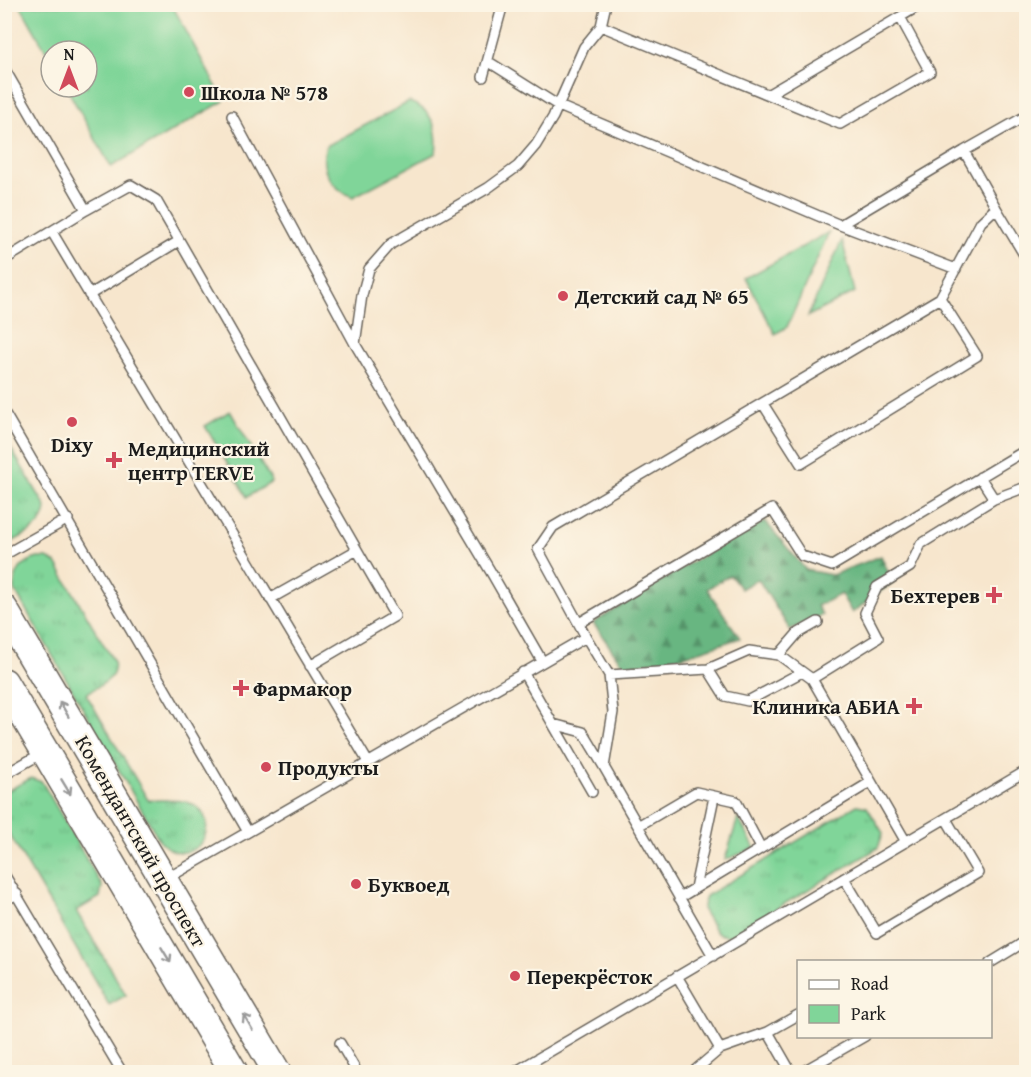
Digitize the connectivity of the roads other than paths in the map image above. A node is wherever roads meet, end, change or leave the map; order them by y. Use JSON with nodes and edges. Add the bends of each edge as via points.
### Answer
{"nodes":[{"id":1,"x":503,"y":4,"type":"edge"},
{"id":2,"x":606,"y":4,"type":"edge"},
{"id":3,"x":922,"y":4,"type":"edge"},
{"id":4,"x":900,"y":17,"type":"junction"},
{"id":5,"x":601,"y":26,"type":"junction"},
{"id":6,"x":489,"y":62,"type":"junction"},
{"id":7,"x":4,"y":68,"type":"edge"},
{"id":8,"x":483,"y":77,"type":"dead end"},
{"id":9,"x":770,"y":94,"type":"junction"},
{"id":10,"x":559,"y":106,"type":"junction"},
{"id":11,"x":231,"y":116,"type":"dead end"},
{"id":12,"x":1026,"y":116,"type":"edge"},
{"id":13,"x":964,"y":151,"type":"junction"},
{"id":14,"x":996,"y":208,"type":"junction"},
{"id":15,"x":86,"y":210,"type":"junction"},
{"id":16,"x":840,"y":225,"type":"junction"},
{"id":17,"x":52,"y":232,"type":"junction"},
{"id":18,"x":179,"y":241,"type":"junction"},
{"id":19,"x":1026,"y":258,"type":"edge"},
{"id":20,"x":4,"y":260,"type":"edge"},
{"id":21,"x":956,"y":269,"type":"junction"},
{"id":22,"x":89,"y":295,"type":"junction"},
{"id":23,"x":940,"y":298,"type":"junction"},
{"id":24,"x":355,"y":344,"type":"junction"},
{"id":25,"x":763,"y":404,"type":"junction"},
{"id":26,"x":4,"y":412,"type":"edge"},
{"id":27,"x":1026,"y":450,"type":"edge"},
{"id":28,"x":980,"y":477,"type":"junction"},
{"id":29,"x":1026,"y":488,"type":"edge"},
{"id":30,"x":994,"y":499,"type":"junction"},
{"id":31,"x":68,"y":519,"type":"junction"},
{"id":32,"x":357,"y":550,"type":"junction"},
{"id":33,"x":4,"y":555,"type":"edge"},
{"id":34,"x":270,"y":599,"type":"junction"},
{"id":35,"x":4,"y":609,"type":"edge"},
{"id":36,"x":818,"y":622,"type":"dead end"},
{"id":37,"x":579,"y":623,"type":"junction"},
{"id":38,"x":586,"y":637,"type":"junction"},
{"id":39,"x":779,"y":655,"type":"junction"},
{"id":40,"x":542,"y":661,"type":"junction"},
{"id":41,"x":310,"y":666,"type":"junction"},
{"id":42,"x":708,"y":669,"type":"junction"},
{"id":43,"x":523,"y":672,"type":"junction"},
{"id":44,"x":802,"y":672,"type":"junction"},
{"id":45,"x":609,"y":675,"type":"junction"},
{"id":46,"x":812,"y":679,"type":"junction"},
{"id":47,"x":4,"y":682,"type":"edge"},
{"id":48,"x":553,"y":724,"type":"junction"},
{"id":49,"x":45,"y":751,"type":"junction"},
{"id":50,"x":368,"y":762,"type":"junction"},
{"id":51,"x":604,"y":767,"type":"junction"},
{"id":52,"x":1026,"y":771,"type":"edge"},
{"id":53,"x":4,"y":775,"type":"edge"},
{"id":54,"x":871,"y":782,"type":"junction"},
{"id":55,"x":592,"y":792,"type":"dead end"},
{"id":56,"x":714,"y":796,"type":"junction"},
{"id":57,"x":946,"y":819,"type":"junction"},
{"id":58,"x":638,"y":826,"type":"junction"},
{"id":59,"x":248,"y":832,"type":"junction"},
{"id":60,"x":906,"y":842,"type":"junction"},
{"id":61,"x":761,"y":848,"type":"junction"},
{"id":62,"x":4,"y":874,"type":"edge"},
{"id":63,"x":844,"y":878,"type":"junction"},
{"id":64,"x":164,"y":880,"type":"junction"},
{"id":65,"x":695,"y":888,"type":"junction"},
{"id":66,"x":16,"y":894,"type":"junction"},
{"id":67,"x":679,"y":898,"type":"junction"},
{"id":68,"x":4,"y":901,"type":"edge"},
{"id":69,"x":1026,"y":941,"type":"edge"},
{"id":70,"x":713,"y":956,"type":"junction"},
{"id":71,"x":992,"y":962,"type":"edge"},
{"id":72,"x":677,"y":976,"type":"junction"},
{"id":73,"x":797,"y":1016,"type":"edge"},
{"id":74,"x":768,"y":1032,"type":"junction"},
{"id":75,"x":862,"y":1038,"type":"edge"},
{"id":76,"x":340,"y":1043,"type":"dead end"},
{"id":77,"x":720,"y":1048,"type":"junction"},
{"id":78,"x":122,"y":1072,"type":"edge"},
{"id":79,"x":234,"y":1072,"type":"edge"},
{"id":80,"x":278,"y":1072,"type":"edge"},
{"id":81,"x":357,"y":1072,"type":"edge"},
{"id":82,"x":515,"y":1072,"type":"edge"},
{"id":83,"x":693,"y":1072,"type":"edge"},
{"id":84,"x":791,"y":1072,"type":"edge"},
{"id":85,"x":802,"y":1072,"type":"edge"}],
"edges":[{"from":1,"to":6,"type":"lane"},
{"from":2,"to":5,"type":"lane"},
{"from":3,"to":4,"type":"lane"},
{"from":4,"to":9,"type":"lane"},
{"from":4,"to":9,"type":"lane","via":[[930,72],[840,124]]},
{"from":5,"to":9,"type":"lane"},
{"from":5,"to":10,"type":"lane","via":[[584,47]]},
{"from":6,"to":8,"type":"lane"},
{"from":6,"to":10,"type":"lane"},
{"from":7,"to":15,"type":"lane"},
{"from":10,"to":16,"type":"lane"},
{"from":10,"to":24,"type":"lane","via":[[536,145],[518,166],[488,188],[391,244],[369,269]]},
{"from":11,"to":24,"type":"lane"},
{"from":12,"to":13,"type":"lane"},
{"from":13,"to":14,"type":"lane"},
{"from":13,"to":16,"type":"lane"},
{"from":14,"to":19,"type":"lane"},
{"from":14,"to":21,"type":"lane","via":[[981,222]]},
{"from":15,"to":17,"type":"lane"},
{"from":15,"to":18,"type":"lane","via":[[131,185],[156,200]]},
{"from":16,"to":21,"type":"lane"},
{"from":17,"to":20,"type":"lane"},
{"from":17,"to":22,"type":"lane"},
{"from":18,"to":22,"type":"lane"},
{"from":18,"to":32,"type":"lane"},
{"from":21,"to":23,"type":"lane"},
{"from":22,"to":34,"type":"lane"},
{"from":23,"to":25,"type":"lane"},
{"from":23,"to":25,"type":"lane","via":[[977,356],[801,464]]},
{"from":24,"to":40,"type":"lane"},
{"from":25,"to":37,"type":"lane","via":[[554,527],[538,549]]},
{"from":26,"to":31,"type":"lane"},
{"from":27,"to":28,"type":"lane"},
{"from":28,"to":30,"type":"lane"},
{"from":28,"to":37,"type":"lane","via":[[831,566],[802,556],[772,509]]},
{"from":29,"to":30,"type":"lane"},
{"from":30,"to":46,"type":"lane","via":[[921,543],[910,567],[877,587],[865,613],[878,638]]},
{"from":31,"to":33,"type":"lane"},
{"from":31,"to":59,"type":"lane"},
{"from":32,"to":34,"type":"lane"},
{"from":32,"to":41,"type":"lane","via":[[395,616]]},
{"from":34,"to":41,"type":"lane"},
{"from":64,"to":35,"type":"main road","name":"Комендантский проспект","one_way":true},
{"from":36,"to":39,"type":"lane","via":[[797,634]]},
{"from":37,"to":38,"type":"lane"},
{"from":38,"to":40,"type":"lane"},
{"from":38,"to":45,"type":"lane"},
{"from":39,"to":42,"type":"lane","via":[[749,651]]},
{"from":39,"to":44,"type":"lane"},
{"from":40,"to":43,"type":"lane"},
{"from":41,"to":50,"type":"lane"},
{"from":42,"to":44,"type":"lane","via":[[725,696],[748,701]]},
{"from":42,"to":45,"type":"lane"},
{"from":43,"to":48,"type":"lane"},
{"from":43,"to":50,"type":"lane"},
{"from":44,"to":46,"type":"lane"},
{"from":45,"to":51,"type":"lane","via":[[613,712]]},
{"from":46,"to":54,"type":"lane"},
{"from":47,"to":49,"type":"main road","name":"Комендантский проспект"},
{"from":48,"to":51,"type":"lane","via":[[583,732]]},
{"from":48,"to":55,"type":"lane"},
{"from":49,"to":53,"type":"lane"},
{"from":49,"to":79,"type":"main road","name":"Комендантский проспект","one_way":true},
{"from":50,"to":59,"type":"lane"},
{"from":51,"to":58,"type":"lane"},
{"from":52,"to":57,"type":"lane"},
{"from":54,"to":60,"type":"lane","via":[[884,797]]},
{"from":54,"to":61,"type":"lane"},
{"from":56,"to":58,"type":"lane","via":[[696,792]]},
{"from":56,"to":61,"type":"lane","via":[[736,801]]},
{"from":56,"to":65,"type":"lane"},
{"from":57,"to":60,"type":"lane"},
{"from":57,"to":63,"type":"lane","via":[[978,873],[877,933]]},
{"from":58,"to":67,"type":"lane"},
{"from":59,"to":64,"type":"lane"},
{"from":60,"to":63,"type":"lane"},
{"from":61,"to":65,"type":"lane"},
{"from":62,"to":66,"type":"lane"},
{"from":63,"to":70,"type":"lane"},
{"from":80,"to":64,"type":"main road","name":"Комендантский проспект","one_way":true},
{"from":65,"to":67,"type":"lane"},
{"from":66,"to":68,"type":"lane"},
{"from":66,"to":78,"type":"lane"},
{"from":67,"to":70,"type":"lane"},
{"from":69,"to":71,"type":"lane"},
{"from":70,"to":72,"type":"lane"},
{"from":72,"to":77,"type":"lane"},
{"from":72,"to":82,"type":"lane"},
{"from":73,"to":74,"type":"lane"},
{"from":74,"to":77,"type":"lane"},
{"from":74,"to":84,"type":"lane"},
{"from":75,"to":85,"type":"lane"},
{"from":76,"to":81,"type":"lane"},
{"from":77,"to":83,"type":"lane"}]}
